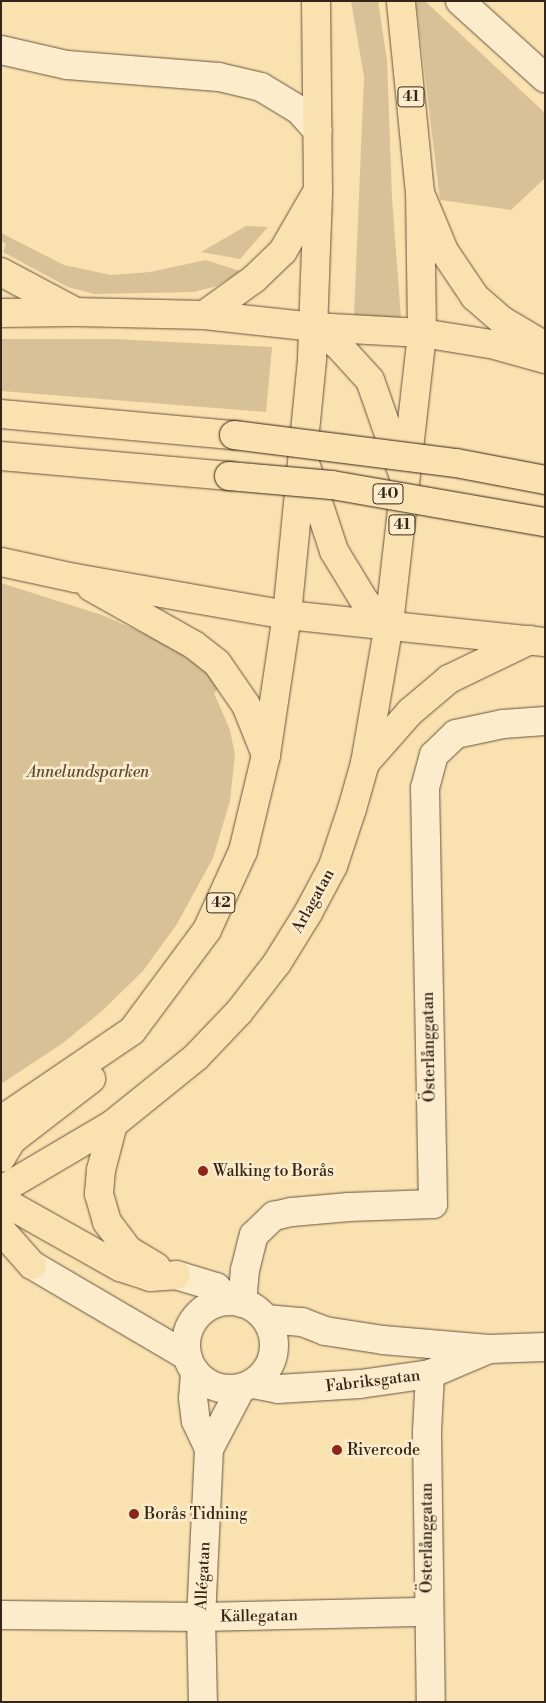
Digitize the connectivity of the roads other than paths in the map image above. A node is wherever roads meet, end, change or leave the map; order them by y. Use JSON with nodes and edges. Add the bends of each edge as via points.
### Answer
{"nodes":[{"id":1,"x":316,"y":1,"type":"edge"},
{"id":2,"x":401,"y":1,"type":"edge"},
{"id":3,"x":472,"y":5,"type":"edge"},
{"id":4,"x":1,"y":50,"type":"edge"},
{"id":5,"x":545,"y":78,"type":"edge"},
{"id":6,"x":318,"y":131,"type":"junction"},
{"id":7,"x":318,"y":191,"type":"junction"},
{"id":8,"x":420,"y":193,"type":"junction"},
{"id":9,"x":1,"y":272,"type":"edge"},
{"id":10,"x":76,"y":312,"type":"junction"},
{"id":11,"x":1,"y":313,"type":"edge"},
{"id":12,"x":204,"y":315,"type":"junction"},
{"id":13,"x":314,"y":327,"type":"junction"},
{"id":14,"x":422,"y":334,"type":"junction"},
{"id":15,"x":545,"y":346,"type":"edge"},
{"id":16,"x":545,"y":359,"type":"edge"},
{"id":17,"x":1,"y":414,"type":"edge"},
{"id":18,"x":1,"y":456,"type":"edge"},
{"id":19,"x":303,"y":457,"type":"junction"},
{"id":20,"x":545,"y":480,"type":"edge"},
{"id":21,"x":406,"y":482,"type":"junction"},
{"id":22,"x":545,"y":522,"type":"edge"},
{"id":23,"x":1,"y":562,"type":"edge"},
{"id":24,"x":75,"y":578,"type":"junction"},
{"id":25,"x":287,"y":614,"type":"junction"},
{"id":26,"x":389,"y":624,"type":"junction"},
{"id":27,"x":537,"y":641,"type":"edge"},
{"id":28,"x":545,"y":721,"type":"edge"},
{"id":29,"x":266,"y":755,"type":"junction"},
{"id":30,"x":365,"y":763,"type":"junction"},
{"id":31,"x":132,"y":1031,"type":"junction"},
{"id":32,"x":1,"y":1120,"type":"edge"},
{"id":33,"x":113,"y":1124,"type":"junction"},
{"id":34,"x":1,"y":1158,"type":"edge"},
{"id":35,"x":1,"y":1190,"type":"edge"},
{"id":36,"x":1,"y":1200,"type":"edge"},
{"id":37,"x":1,"y":1230,"type":"edge"},
{"id":38,"x":1,"y":1264,"type":"edge"},
{"id":39,"x":32,"y":1265,"type":"junction"},
{"id":40,"x":176,"y":1275,"type":"junction"},
{"id":41,"x":236,"y":1302,"type":"junction"},
{"id":42,"x":266,"y":1319,"type":"junction"},
{"id":43,"x":545,"y":1347,"type":"edge"},
{"id":44,"x":489,"y":1349,"type":"junction"},
{"id":45,"x":191,"y":1364,"type":"junction"},
{"id":46,"x":430,"y":1374,"type":"junction"},
{"id":47,"x":247,"y":1386,"type":"junction"},
{"id":48,"x":209,"y":1449,"type":"junction"},
{"id":49,"x":428,"y":1612,"type":"junction"},
{"id":50,"x":1,"y":1615,"type":"edge"},
{"id":51,"x":201,"y":1618,"type":"junction"},
{"id":52,"x":203,"y":1702,"type":"edge"},
{"id":53,"x":431,"y":1702,"type":"edge"}],
"edges":[{"from":1,"to":6,"type":"main road"},
{"from":2,"to":8,"type":"main road","number":"41"},
{"from":3,"to":5,"type":"street"},
{"from":4,"to":6,"type":"street","via":[[67,65],[220,76],[261,87],[299,110]]},
{"from":6,"to":7,"type":"main road"},
{"from":7,"to":12,"type":"main road","via":[[283,251],[254,279]]},
{"from":7,"to":13,"type":"main road"},
{"from":8,"to":14,"type":"main road","number":"41"},
{"from":8,"to":15,"type":"main road","via":[[444,251],[475,297],[503,321]]},
{"from":9,"to":10,"type":"main road"},
{"from":10,"to":11,"type":"main road"},
{"from":10,"to":12,"type":"main road"},
{"from":12,"to":13,"type":"main road"},
{"from":13,"to":14,"type":"main road"},
{"from":13,"to":19,"type":"main road"},
{"from":13,"to":21,"type":"main road","via":[[344,351],[370,380]]},
{"from":14,"to":16,"type":"main road","via":[[491,344]]},
{"from":14,"to":21,"type":"main road","number":"41"},
{"from":17,"to":20,"type":"main road","bridge":true,"via":[[234,435],[456,463]]},
{"from":18,"to":22,"type":"main road","number":"40","bridge":true,"via":[[341,487]]},
{"from":19,"to":25,"type":"main road"},
{"from":19,"to":26,"type":"main road","via":[[334,550],[365,602]]},
{"from":21,"to":26,"type":"main road","name":"Arlagatan","number":"41"},
{"from":23,"to":24,"type":"main road"},
{"from":24,"to":25,"type":"main road"},
{"from":24,"to":29,"type":"main road","via":[[194,645],[217,663],[246,705]]},
{"from":25,"to":26,"type":"main road"},
{"from":25,"to":29,"type":"main road","number":"42"},
{"from":26,"to":27,"type":"main road"},
{"from":26,"to":30,"type":"main road","name":"Arlagatan"},
{"from":27,"to":30,"type":"main road","via":[[449,679],[410,712]]},
{"from":28,"to":41,"type":"street","name":"Österlånggatan","via":[[503,724],[456,734],[434,755],[425,788],[433,1204],[340,1208],[274,1216],[254,1235]]},
{"from":29,"to":31,"type":"main road","number":"42","via":[[243,851],[227,890],[207,930]]},
{"from":30,"to":33,"type":"main road","name":"Arlagatan","via":[[333,866],[277,963],[239,1012],[196,1057]]},
{"from":31,"to":32,"type":"main road","number":"42"},
{"from":31,"to":34,"type":"main road","via":[[111,1061],[12,1140]]},
{"from":33,"to":35,"type":"main road","name":"Arlagatan"},
{"from":33,"to":40,"type":"main road","via":[[101,1170],[99,1194],[107,1222],[128,1250],[153,1266]]},
{"from":36,"to":40,"type":"main road","via":[[120,1267],[150,1277]]},
{"from":37,"to":39,"type":"main road"},
{"from":38,"to":39,"type":"main road"},
{"from":39,"to":45,"type":"street"},
{"from":40,"to":41,"type":"street","via":[[216,1287]]},
{"from":41,"to":42,"type":"street"},
{"from":41,"to":45,"type":"street","via":[[217,1303],[195,1318],[188,1330]]},
{"from":42,"to":44,"type":"street","name":"Fabriksgatan","via":[[302,1322],[325,1331],[383,1340]]},
{"from":42,"to":47,"type":"street","via":[[275,1342],[274,1354],[270,1366]]},
{"from":43,"to":44,"type":"street","name":"Fabriksgatan"},
{"from":44,"to":46,"type":"street","name":"Fabriksgatan"},
{"from":45,"to":47,"type":"street","via":[[221,1389]]},
{"from":45,"to":48,"type":"street","name":"Allégatan","via":[[196,1421]]},
{"from":46,"to":47,"type":"street","name":"Fabriksgatan","via":[[310,1388]]},
{"from":46,"to":49,"type":"street","name":"Österlånggatan","via":[[427,1432]]},
{"from":47,"to":48,"type":"street","name":"Allégatan"},
{"from":48,"to":51,"type":"street","name":"Allégatan"},
{"from":49,"to":51,"type":"street","name":"Källegatan"},
{"from":49,"to":53,"type":"street","name":"Österlånggatan"},
{"from":50,"to":51,"type":"street","name":"Källegatan"},
{"from":51,"to":52,"type":"street","name":"Allégatan"}]}
